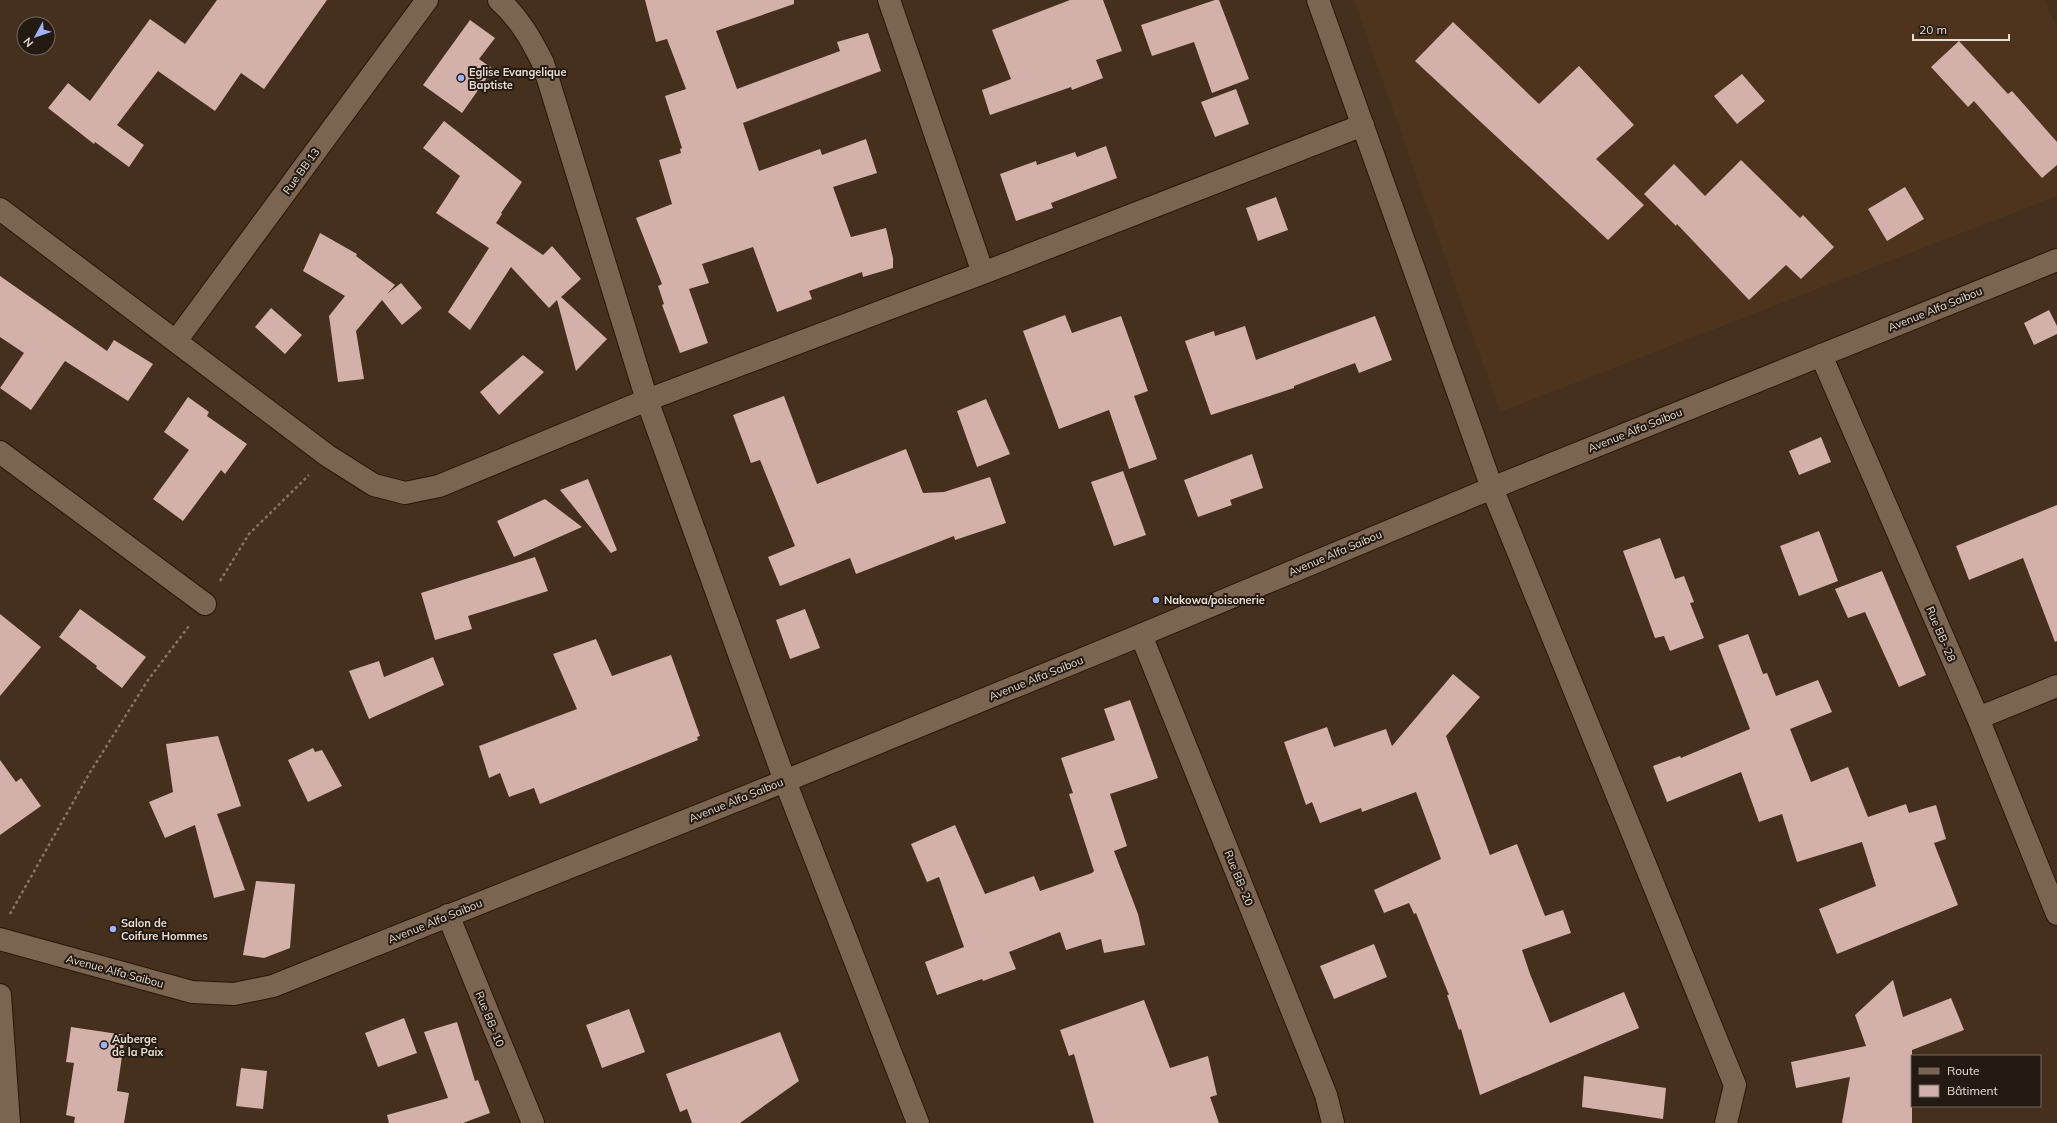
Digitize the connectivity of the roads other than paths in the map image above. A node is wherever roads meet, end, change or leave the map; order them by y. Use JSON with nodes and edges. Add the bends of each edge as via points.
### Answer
{"nodes":[{"id":1,"x":427,"y":0,"type":"edge"},
{"id":2,"x":499,"y":0,"type":"edge"},
{"id":3,"x":889,"y":0,"type":"edge"},
{"id":4,"x":1318,"y":0,"type":"edge"},
{"id":5,"x":1363,"y":125,"type":"junction"},
{"id":6,"x":0,"y":209,"type":"edge"},
{"id":7,"x":2057,"y":260,"type":"edge"},
{"id":8,"x":983,"y":273,"type":"junction"},
{"id":9,"x":176,"y":342,"type":"junction"},
{"id":10,"x":1821,"y":355,"type":"junction"},
{"id":11,"x":647,"y":400,"type":"junction"},
{"id":12,"x":0,"y":452,"type":"edge"},
{"id":13,"x":1492,"y":488,"type":"junction"},
{"id":14,"x":205,"y":604,"type":"road end"},
{"id":15,"x":1141,"y":635,"type":"junction"},
{"id":16,"x":2057,"y":686,"type":"edge"},
{"id":17,"x":1978,"y":718,"type":"junction"},
{"id":18,"x":785,"y":780,"type":"junction"},
{"id":19,"x":2057,"y":914,"type":"edge"},
{"id":20,"x":448,"y":915,"type":"junction"},
{"id":21,"x":0,"y":939,"type":"edge"},
{"id":22,"x":0,"y":995,"type":"edge"},
{"id":23,"x":9,"y":1123,"type":"edge"},
{"id":24,"x":533,"y":1123,"type":"edge"},
{"id":25,"x":918,"y":1123,"type":"edge"},
{"id":26,"x":1333,"y":1123,"type":"edge"},
{"id":27,"x":1726,"y":1123,"type":"edge"}],
"edges":[{"from":1,"to":9,"type":"street","name":"Rue BB 13"},
{"from":2,"to":11,"type":"street","via":[[529,34],[543,63]]},
{"from":3,"to":8,"type":"street"},
{"from":4,"to":5,"type":"street"},
{"from":5,"to":8,"type":"street"},
{"from":5,"to":13,"type":"street"},
{"from":6,"to":9,"type":"street"},
{"from":7,"to":10,"type":"street","name":"Avenue Alfa Saibou"},
{"from":8,"to":11,"type":"street"},
{"from":9,"to":11,"type":"street","via":[[328,456],[374,485],[405,493],[439,486]]},
{"from":10,"to":13,"type":"street","name":"Avenue Alfa Saibou"},
{"from":10,"to":17,"type":"street","name":"Rue BB- 28"},
{"from":11,"to":18,"type":"street"},
{"from":12,"to":14,"type":"street"},
{"from":13,"to":15,"type":"street","name":"Avenue Alfa Saibou"},
{"from":13,"to":27,"type":"street","via":[[1736,1085]]},
{"from":15,"to":18,"type":"street","name":"Avenue Alfa Saibou"},
{"from":15,"to":26,"type":"street","name":"Rue BB- 20","via":[[1326,1095]]},
{"from":16,"to":17,"type":"street"},
{"from":17,"to":19,"type":"street","name":"Rue BB- 28"},
{"from":18,"to":20,"type":"street","name":"Avenue Alfa Saibou"},
{"from":18,"to":25,"type":"street"},
{"from":20,"to":21,"type":"street","name":"Avenue Alfa Saibou","via":[[273,986],[234,994],[192,992]]},
{"from":20,"to":24,"type":"street","name":"Rue BB- 10"},
{"from":22,"to":23,"type":"street"}]}
